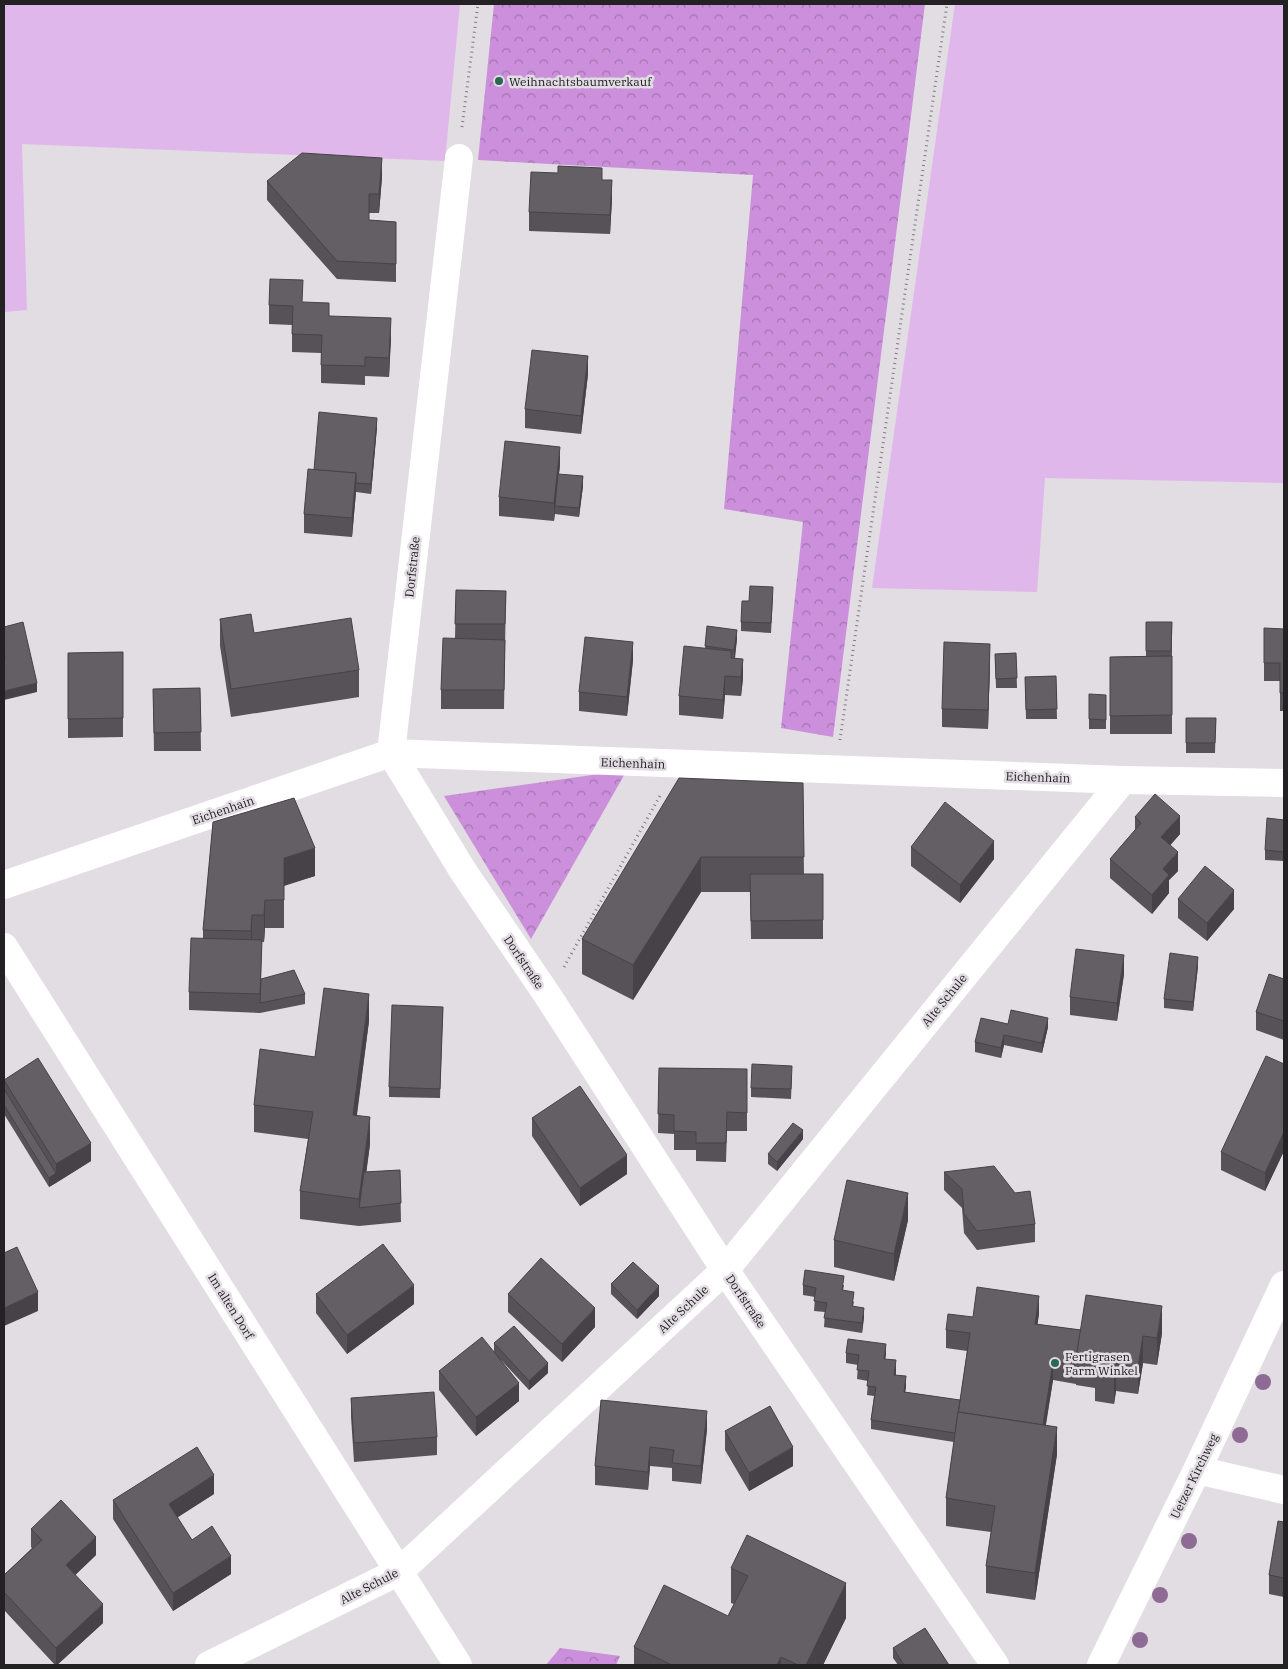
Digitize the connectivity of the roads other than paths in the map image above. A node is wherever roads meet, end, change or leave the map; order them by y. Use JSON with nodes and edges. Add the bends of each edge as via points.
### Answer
{"nodes":[{"id":1,"x":459,"y":158,"type":"road end"},
{"id":2,"x":391,"y":753,"type":"junction"},
{"id":3,"x":1123,"y":780,"type":"junction"},
{"id":4,"x":1284,"y":783,"type":"edge"},
{"id":5,"x":4,"y":884,"type":"edge"},
{"id":6,"x":4,"y":946,"type":"edge"},
{"id":7,"x":725,"y":1270,"type":"junction"},
{"id":8,"x":1284,"y":1285,"type":"edge"},
{"id":9,"x":1197,"y":1470,"type":"junction"},
{"id":10,"x":1284,"y":1490,"type":"edge"},
{"id":11,"x":400,"y":1571,"type":"junction"},
{"id":12,"x":209,"y":1665,"type":"edge"},
{"id":13,"x":458,"y":1665,"type":"edge"},
{"id":14,"x":995,"y":1665,"type":"edge"},
{"id":15,"x":1102,"y":1665,"type":"edge"}],
"edges":[{"from":1,"to":2,"type":"street","name":"Dorfstraße"},
{"from":2,"to":3,"type":"street","name":"Eichenhain"},
{"from":2,"to":5,"type":"street","name":"Eichenhain"},
{"from":2,"to":7,"type":"street","name":"Dorfstraße","via":[[463,871]]},
{"from":3,"to":4,"type":"street","name":"Eichenhain"},
{"from":3,"to":7,"type":"street","name":"Alte Schule"},
{"from":6,"to":11,"type":"street","name":"Im alten Dorf"},
{"from":7,"to":11,"type":"street","name":"Alte Schule"},
{"from":7,"to":14,"type":"street","name":"Dorfstraße"},
{"from":8,"to":9,"type":"street","name":"Uetzer Kirchweg"},
{"from":9,"to":10,"type":"street"},
{"from":9,"to":15,"type":"street","name":"Uetzer Kirchweg"},
{"from":11,"to":12,"type":"street","name":"Alte Schule"},
{"from":11,"to":13,"type":"street","name":"Im alten Dorf"}]}
